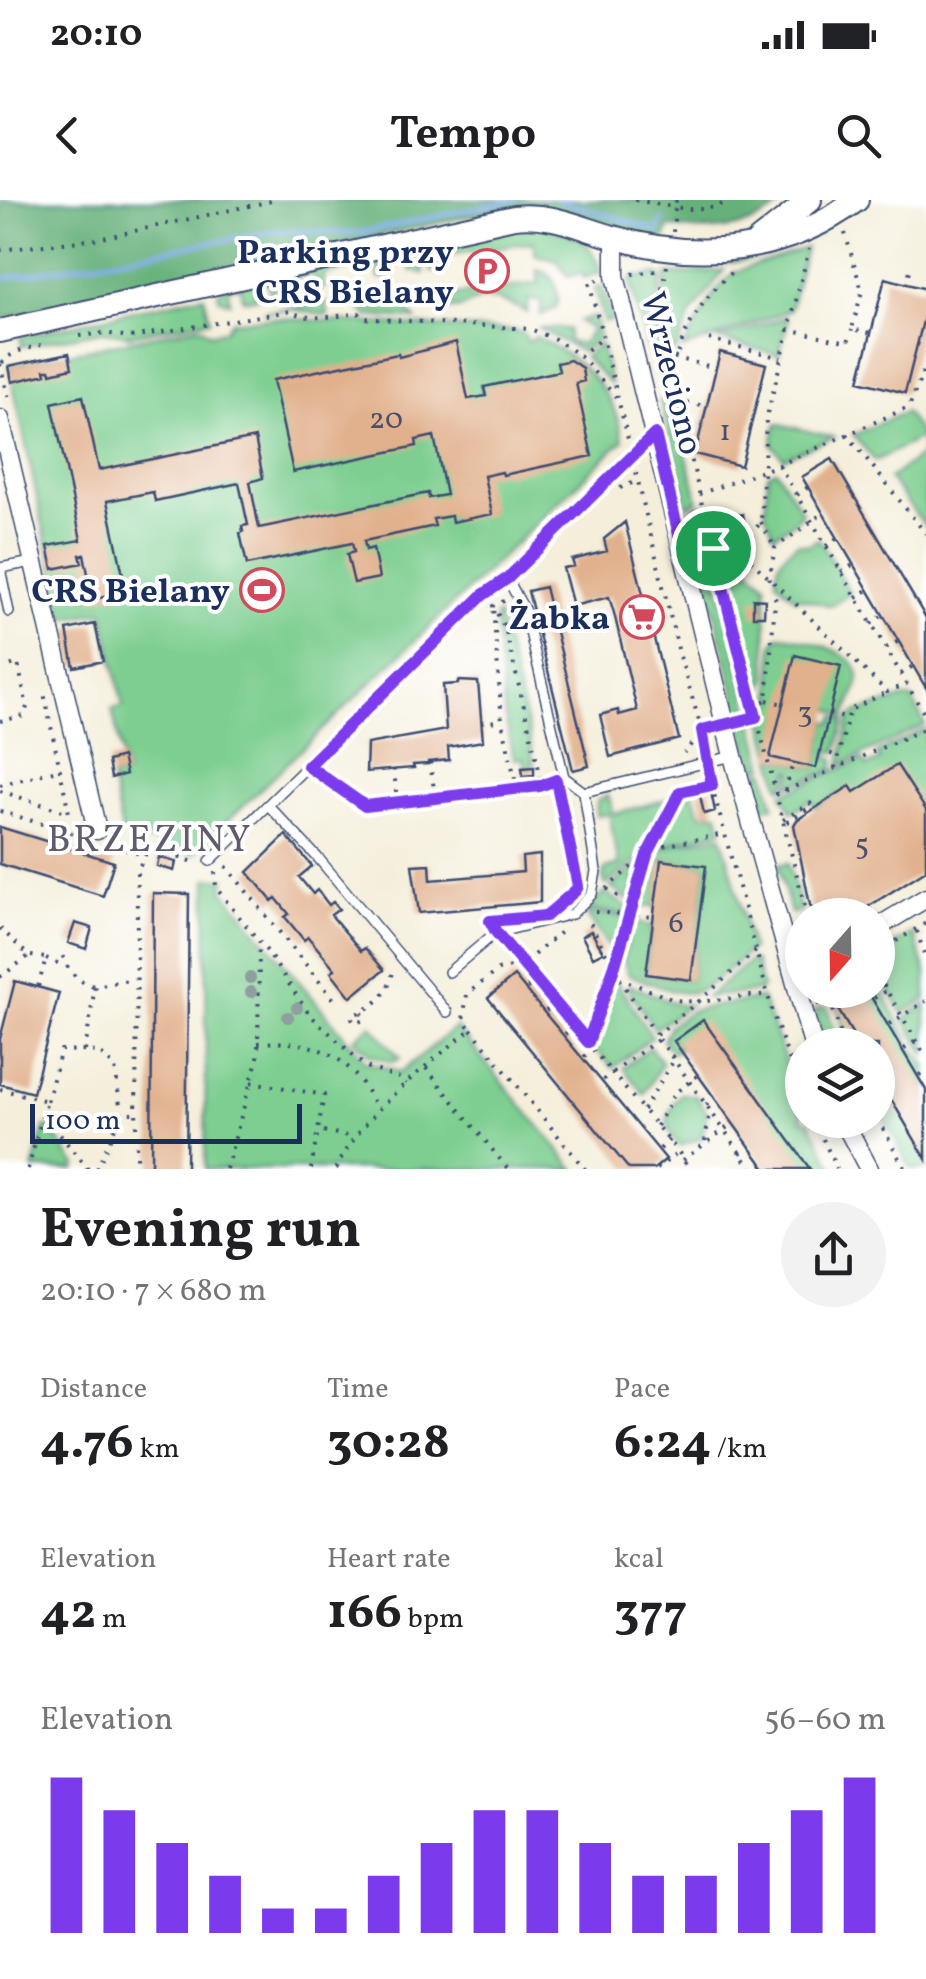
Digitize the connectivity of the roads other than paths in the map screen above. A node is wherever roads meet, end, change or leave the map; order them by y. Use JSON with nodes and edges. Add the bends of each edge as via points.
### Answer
{"nodes":[{"id":1,"x":810,"y":200,"type":"edge"},
{"id":2,"x":857,"y":200,"type":"edge"},
{"id":3,"x":615,"y":238,"type":"junction"},
{"id":4,"x":744,"y":257,"type":"junction"},
{"id":5,"x":0,"y":331,"type":"edge"},
{"id":6,"x":0,"y":419,"type":"edge"},
{"id":7,"x":655,"y":434,"type":"junction"},
{"id":8,"x":748,"y":538,"type":"road end"},
{"id":9,"x":684,"y":556,"type":"junction"},
{"id":10,"x":32,"y":562,"type":"junction"},
{"id":11,"x":508,"y":578,"type":"junction"},
{"id":12,"x":9,"y":612,"type":"dead end"},
{"id":13,"x":733,"y":756,"type":"junction"},
{"id":14,"x":584,"y":792,"type":"junction"},
{"id":15,"x":268,"y":804,"type":"junction"},
{"id":16,"x":97,"y":830,"type":"dead end"},
{"id":17,"x":212,"y":865,"type":"road end"},
{"id":18,"x":926,"y":898,"type":"edge"},
{"id":19,"x":895,"y":917,"type":"edge"},
{"id":20,"x":785,"y":933,"type":"edge"},
{"id":21,"x":449,"y":972,"type":"dead end"},
{"id":22,"x":447,"y":1012,"type":"dead end"},
{"id":23,"x":853,"y":1138,"type":"edge"},
{"id":24,"x":869,"y":1169,"type":"edge"}],
"edges":[{"from":1,"to":4,"type":"street"},
{"from":2,"to":4,"type":"street","via":[[821,224]]},
{"from":3,"to":4,"type":"street"},
{"from":3,"to":5,"type":"street","via":[[551,216],[514,217]]},
{"from":3,"to":7,"type":"street","name":"Wrzeciono","via":[[615,276]]},
{"from":6,"to":10,"type":"street"},
{"from":7,"to":9,"type":"street","name":"Wrzeciono"},
{"from":7,"to":11,"type":"lane"},
{"from":8,"to":9,"type":"lane"},
{"from":9,"to":13,"type":"street","name":"Wrzeciono"},
{"from":10,"to":12,"type":"lane","via":[[0,568]]},
{"from":10,"to":16,"type":"street"},
{"from":11,"to":14,"type":"lane","via":[[525,612],[560,778]]},
{"from":11,"to":15,"type":"lane"},
{"from":13,"to":14,"type":"lane"},
{"from":13,"to":20,"type":"street","name":"Wrzeciono"},
{"from":14,"to":21,"type":"lane","via":[[596,872],[592,894],[572,914],[496,932]]},
{"from":15,"to":17,"type":"lane"},
{"from":15,"to":22,"type":"lane"},
{"from":18,"to":19,"type":"street"},
{"from":23,"to":24,"type":"street"}]}
